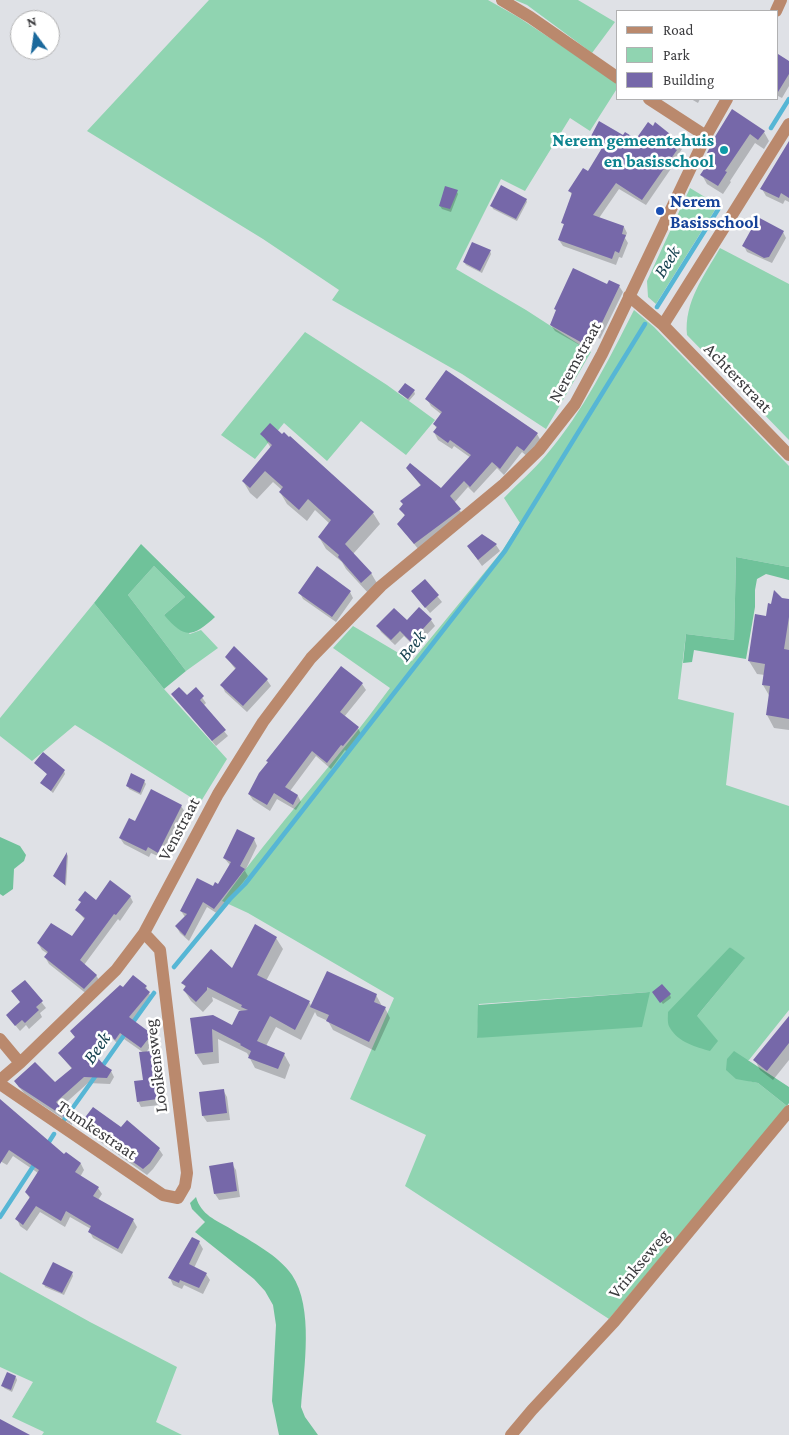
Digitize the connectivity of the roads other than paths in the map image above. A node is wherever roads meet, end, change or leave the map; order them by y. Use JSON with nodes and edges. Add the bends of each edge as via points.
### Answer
{"nodes":[{"id":1,"x":502,"y":0,"type":"edge"},
{"id":2,"x":616,"y":77,"type":"edge"},
{"id":3,"x":652,"y":100,"type":"edge"},
{"id":4,"x":726,"y":100,"type":"edge"},
{"id":5,"x":789,"y":124,"type":"edge"},
{"id":6,"x":706,"y":136,"type":"junction"},
{"id":7,"x":629,"y":296,"type":"junction"},
{"id":8,"x":663,"y":325,"type":"junction"},
{"id":9,"x":789,"y":455,"type":"edge"},
{"id":10,"x":381,"y":586,"type":"joint"},
{"id":11,"x":144,"y":933,"type":"junction"},
{"id":12,"x":0,"y":1039,"type":"edge"},
{"id":13,"x":20,"y":1063,"type":"junction"},
{"id":14,"x":0,"y":1080,"type":"edge"},
{"id":15,"x":0,"y":1084,"type":"edge"},
{"id":16,"x":789,"y":1111,"type":"edge"},
{"id":17,"x":178,"y":1198,"type":"joint"},
{"id":18,"x":511,"y":1435,"type":"edge"}],
"edges":[{"from":1,"to":2,"type":"street"},
{"from":3,"to":6,"type":"street"},
{"from":4,"to":6,"type":"street","name":"Neremstraat"},
{"from":5,"to":8,"type":"street"},
{"from":6,"to":7,"type":"street","name":"Neremstraat"},
{"from":7,"to":8,"type":"street","name":"Achterstraat"},
{"from":7,"to":10,"type":"street","name":"Neremstraat","via":[[575,404],[539,450],[504,484]]},
{"from":8,"to":9,"type":"street","name":"Achterstraat"},
{"from":10,"to":11,"type":"street","name":"Venstraat","via":[[311,658],[263,722],[218,794]]},
{"from":11,"to":13,"type":"street","name":"Venstraat","via":[[116,970]]},
{"from":11,"to":17,"type":"street","name":"Looikensweg","via":[[160,950],[186,1173],[185,1186]]},
{"from":12,"to":13,"type":"street"},
{"from":13,"to":14,"type":"street","name":"Venstraat"},
{"from":15,"to":17,"type":"street","name":"Tumkestraat","via":[[163,1195]]},
{"from":16,"to":18,"type":"street","name":"Vrinkseweg","via":[[614,1322]]}]}
